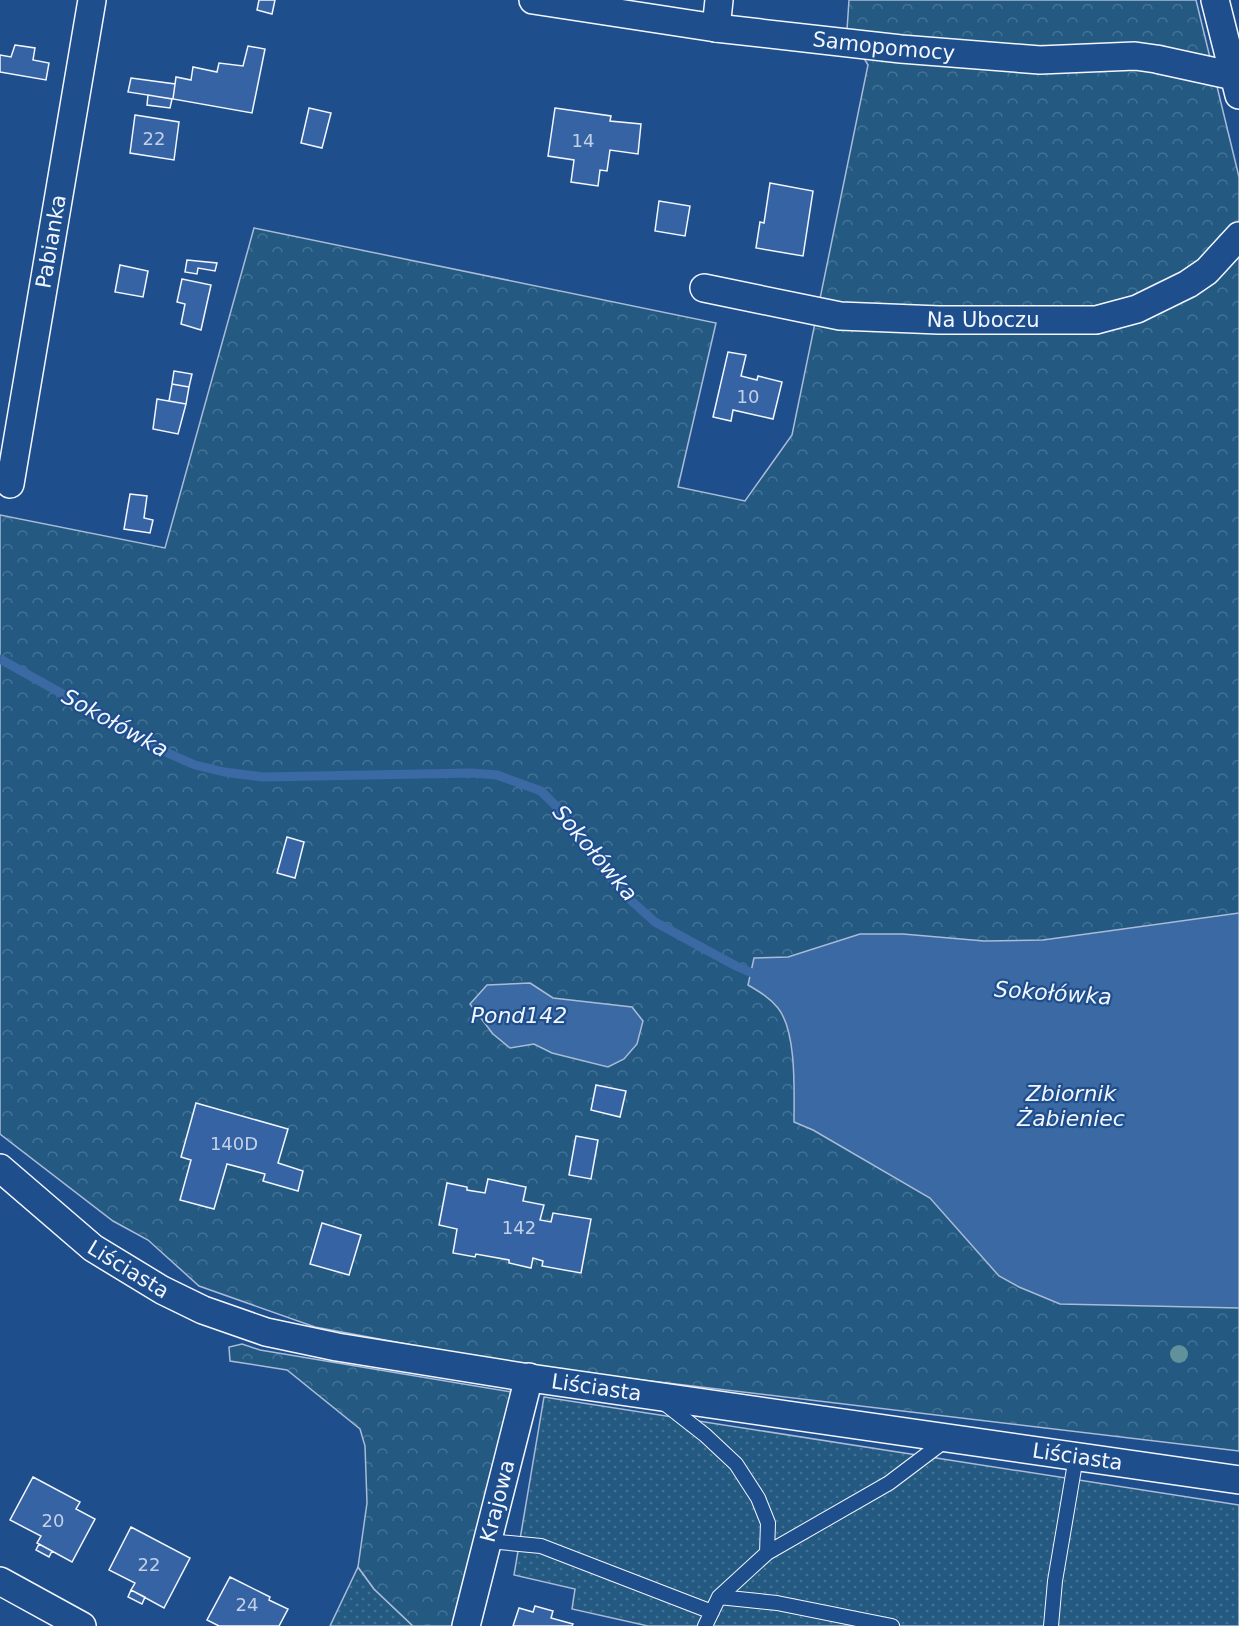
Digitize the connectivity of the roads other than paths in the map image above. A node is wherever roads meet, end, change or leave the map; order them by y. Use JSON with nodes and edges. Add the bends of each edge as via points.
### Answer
{"nodes":[{"id":1,"x":92,"y":0,"type":"edge"},
{"id":2,"x":533,"y":0,"type":"edge"},
{"id":3,"x":719,"y":0,"type":"edge"},
{"id":4,"x":1215,"y":0,"type":"edge"},
{"id":5,"x":716,"y":28,"type":"junction"},
{"id":6,"x":1236,"y":86,"type":"edge"},
{"id":7,"x":1239,"y":236,"type":"edge"},
{"id":8,"x":704,"y":288,"type":"dead end"},
{"id":9,"x":10,"y":484,"type":"dead end"},
{"id":10,"x":0,"y":1168,"type":"edge"},
{"id":11,"x":529,"y":1377,"type":"junction"},
{"id":12,"x":655,"y":1396,"type":"junction"},
{"id":13,"x":948,"y":1438,"type":"junction"},
{"id":14,"x":1076,"y":1457,"type":"junction"},
{"id":15,"x":1239,"y":1480,"type":"edge"},
{"id":16,"x":488,"y":1541,"type":"junction"},
{"id":17,"x":767,"y":1553,"type":"junction"},
{"id":18,"x":0,"y":1581,"type":"edge"},
{"id":19,"x":719,"y":1597,"type":"junction"},
{"id":20,"x":712,"y":1612,"type":"junction"},
{"id":21,"x":81,"y":1626,"type":"edge"},
{"id":22,"x":466,"y":1626,"type":"edge"},
{"id":23,"x":705,"y":1626,"type":"edge"},
{"id":24,"x":892,"y":1626,"type":"edge"},
{"id":25,"x":1051,"y":1626,"type":"edge"}],
"edges":[{"from":1,"to":9,"type":"street","name":"Pabianka"},
{"from":2,"to":5,"type":"street","name":"Samopomocy"},
{"from":3,"to":5,"type":"street"},
{"from":4,"to":6,"type":"street"},
{"from":5,"to":6,"type":"street","name":"Samopomocy","via":[[994,57],[1156,58]]},
{"from":7,"to":8,"type":"street","name":"Na Uboczu","via":[[1207,271],[1188,284],[1137,309],[1096,320],[840,316]]},
{"from":10,"to":11,"type":"street","name":"Liściasta","via":[[93,1248],[203,1310],[266,1332],[337,1347]]},
{"from":11,"to":12,"type":"street","name":"Liściasta"},
{"from":11,"to":16,"type":"street","name":"Krajowa"},
{"from":12,"to":13,"type":"street","name":"Liściasta"},
{"from":12,"to":17,"type":"lane","via":[[736,1464],[758,1498],[768,1523]]},
{"from":13,"to":14,"type":"street","name":"Liściasta"},
{"from":13,"to":17,"type":"lane","via":[[889,1483]]},
{"from":14,"to":15,"type":"street","name":"Liściasta"},
{"from":14,"to":25,"type":"lane"},
{"from":16,"to":20,"type":"lane","via":[[541,1546]]},
{"from":16,"to":22,"type":"street","name":"Krajowa"},
{"from":17,"to":19,"type":"lane"},
{"from":18,"to":21,"type":"street"},
{"from":19,"to":20,"type":"lane"},
{"from":19,"to":24,"type":"lane","via":[[777,1603]]},
{"from":20,"to":23,"type":"lane"}]}
